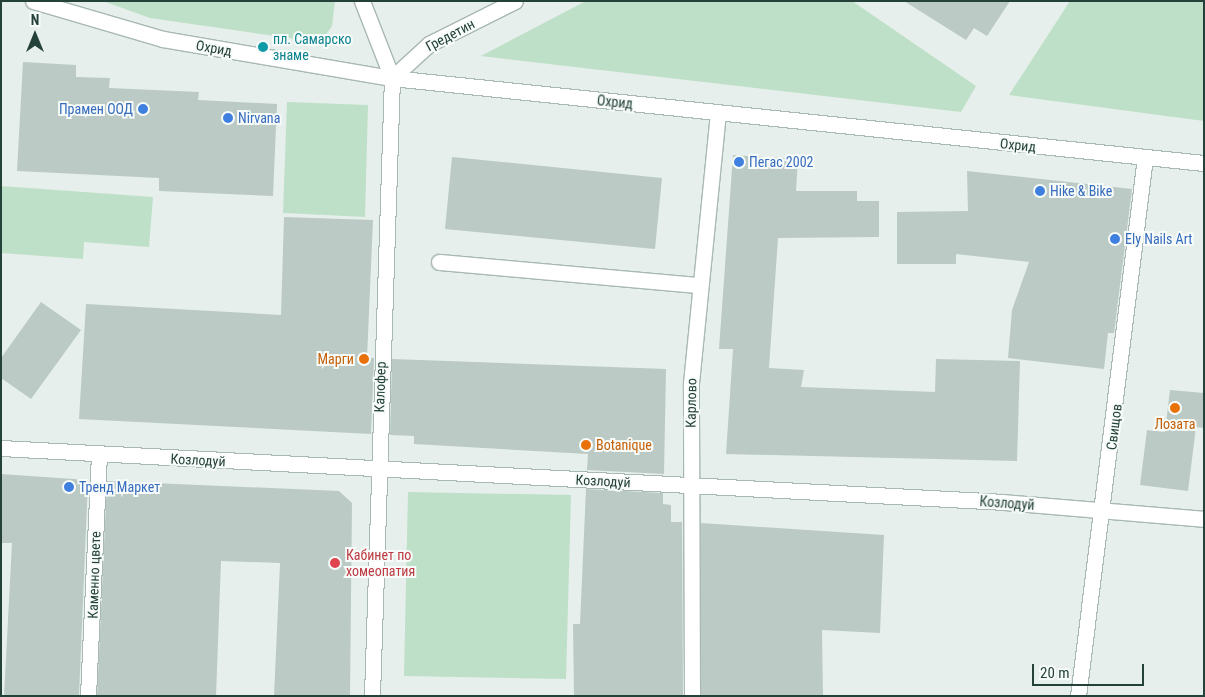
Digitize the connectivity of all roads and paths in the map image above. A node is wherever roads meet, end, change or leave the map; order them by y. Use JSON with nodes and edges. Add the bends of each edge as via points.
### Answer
{"nodes":[{"id":1,"x":33,"y":1,"type":"edge"},
{"id":2,"x":362,"y":1,"type":"edge"},
{"id":3,"x":515,"y":1,"type":"edge"},
{"id":4,"x":392,"y":78,"type":"junction"},
{"id":5,"x":718,"y":112,"type":"junction"},
{"id":6,"x":1145,"y":158,"type":"junction"},
{"id":7,"x":1204,"y":163,"type":"edge"},
{"id":8,"x":439,"y":262,"type":"dead end"},
{"id":9,"x":698,"y":286,"type":"junction"},
{"id":10,"x":1,"y":448,"type":"edge"},
{"id":11,"x":99,"y":455,"type":"junction"},
{"id":12,"x":377,"y":470,"type":"junction"},
{"id":13,"x":691,"y":485,"type":"junction"},
{"id":14,"x":1104,"y":510,"type":"junction"},
{"id":15,"x":1204,"y":519,"type":"edge"},
{"id":16,"x":88,"y":696,"type":"edge"},
{"id":17,"x":372,"y":696,"type":"edge"},
{"id":18,"x":692,"y":696,"type":"edge"},
{"id":19,"x":1078,"y":696,"type":"edge"}],
"edges":[{"from":1,"to":4,"type":"street","name":"Охрид","via":[[163,40]]},
{"from":2,"to":4,"type":"street"},
{"from":3,"to":4,"type":"street","name":"Гредетин","via":[[429,44]]},
{"from":4,"to":5,"type":"street","name":"Охрид"},
{"from":4,"to":12,"type":"street","name":"Калофер"},
{"from":5,"to":6,"type":"street","name":"Охрид"},
{"from":5,"to":9,"type":"street","name":"Карлово"},
{"from":6,"to":7,"type":"street","name":"Охрид"},
{"from":6,"to":14,"type":"street","name":"Свищов"},
{"from":8,"to":9,"type":"street"},
{"from":9,"to":13,"type":"street","name":"Карлово"},
{"from":10,"to":11,"type":"street","name":"Козлодуй"},
{"from":11,"to":12,"type":"street","name":"Козлодуй"},
{"from":11,"to":16,"type":"street","name":"Каменно цвете"},
{"from":12,"to":13,"type":"street","name":"Козлодуй"},
{"from":12,"to":17,"type":"street","name":"Калофер"},
{"from":13,"to":14,"type":"street","name":"Козлодуй"},
{"from":13,"to":18,"type":"street","name":"Карлово"},
{"from":14,"to":15,"type":"street","name":"Козлодуй"},
{"from":14,"to":19,"type":"street","name":"Свищов"}]}
